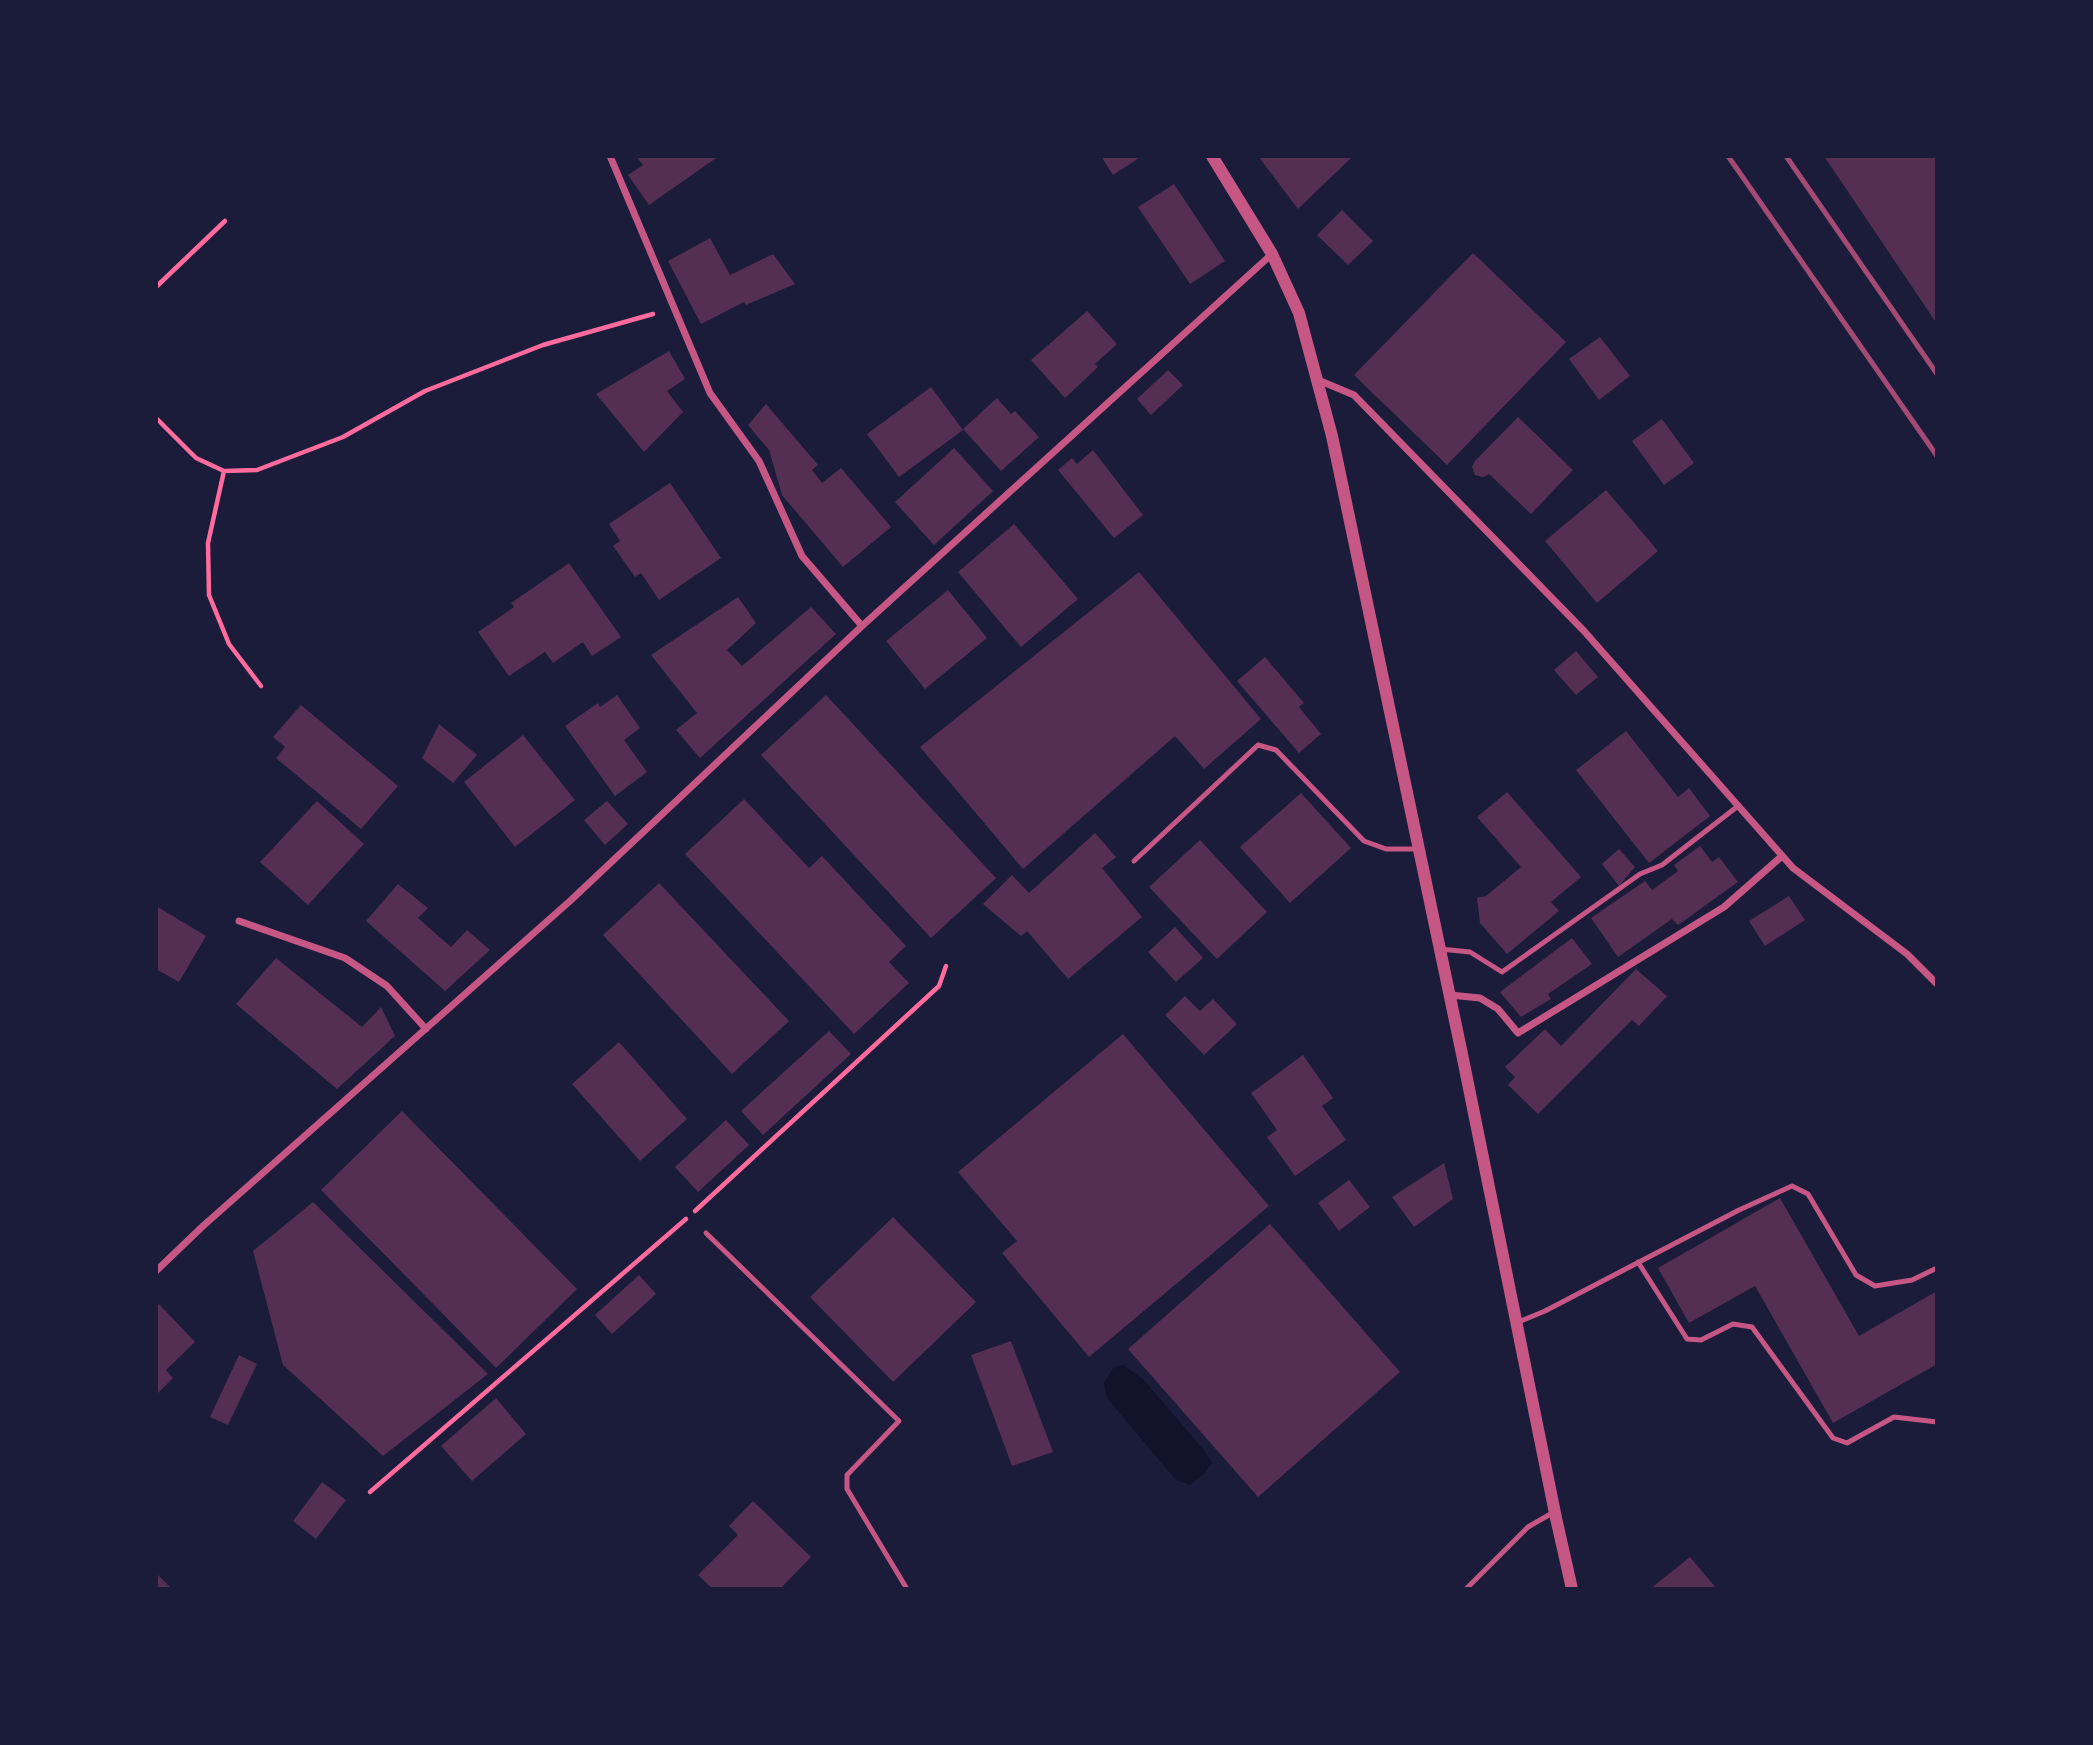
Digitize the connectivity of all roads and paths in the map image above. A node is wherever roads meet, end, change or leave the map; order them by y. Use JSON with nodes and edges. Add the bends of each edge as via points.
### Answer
{"nodes":[{"id":1,"x":610,"y":156,"type":"edge"},
{"id":2,"x":1212,"y":156,"type":"edge"},
{"id":3,"x":225,"y":221,"type":"dead end"},
{"id":4,"x":1272,"y":254,"type":"junction"},
{"id":5,"x":156,"y":287,"type":"edge"},
{"id":6,"x":674,"y":308,"type":"junction"},
{"id":7,"x":1318,"y":380,"type":"junction"},
{"id":8,"x":156,"y":418,"type":"edge"},
{"id":9,"x":223,"y":471,"type":"junction"},
{"id":10,"x":862,"y":626,"type":"junction"},
{"id":11,"x":261,"y":686,"type":"dead end"},
{"id":12,"x":1738,"y":806,"type":"junction"},
{"id":13,"x":1419,"y":849,"type":"junction"},
{"id":14,"x":1782,"y":856,"type":"junction"},
{"id":15,"x":1134,"y":861,"type":"dead end"},
{"id":16,"x":239,"y":921,"type":"dead end"},
{"id":17,"x":1440,"y":949,"type":"junction"},
{"id":18,"x":946,"y":966,"type":"dead end"},
{"id":19,"x":1937,"y":984,"type":"edge"},
{"id":20,"x":1450,"y":995,"type":"junction"},
{"id":21,"x":426,"y":1029,"type":"junction"},
{"id":22,"x":706,"y":1233,"type":"dead end"},
{"id":23,"x":1638,"y":1262,"type":"junction"},
{"id":24,"x":1937,"y":1268,"type":"edge"},
{"id":25,"x":156,"y":1271,"type":"edge"},
{"id":26,"x":1516,"y":1323,"type":"junction"},
{"id":27,"x":1937,"y":1422,"type":"edge"},
{"id":28,"x":370,"y":1492,"type":"dead end"},
{"id":29,"x":1554,"y":1512,"type":"junction"},
{"id":30,"x":907,"y":1589,"type":"edge"},
{"id":31,"x":1466,"y":1589,"type":"edge"},
{"id":32,"x":1572,"y":1589,"type":"edge"}],
"edges":[{"from":1,"to":6,"type":"street"},
{"from":2,"to":4,"type":"street"},
{"from":3,"to":5,"type":"path"},
{"from":4,"to":7,"type":"street","via":[[1299,313]]},
{"from":4,"to":10,"type":"street"},
{"from":6,"to":9,"type":"path","via":[[531,349],[425,391],[343,437],[257,470]]},
{"from":6,"to":10,"type":"street","via":[[710,393],[759,461],[802,556]]},
{"from":7,"to":12,"type":"street","via":[[1354,395],[1584,631]]},
{"from":7,"to":13,"type":"street"},
{"from":8,"to":9,"type":"path","via":[[196,458]]},
{"from":9,"to":11,"type":"path","via":[[208,543],[209,596],[229,644]]},
{"from":10,"to":21,"type":"street"},
{"from":12,"to":14,"type":"street"},
{"from":12,"to":17,"type":"lane","via":[[1662,865],[1640,874],[1502,972],[1470,952]]},
{"from":13,"to":15,"type":"lane","via":[[1386,849],[1364,841],[1276,750],[1258,745]]},
{"from":13,"to":17,"type":"street"},
{"from":14,"to":19,"type":"street","via":[[1907,954]]},
{"from":14,"to":20,"type":"street","via":[[1724,907],[1518,1033],[1498,1009],[1480,998]]},
{"from":16,"to":21,"type":"street","via":[[345,958],[387,986]]},
{"from":17,"to":20,"type":"street"},
{"from":18,"to":28,"type":"path","via":[[939,986],[693,1213]]},
{"from":20,"to":26,"type":"street"},
{"from":21,"to":25,"type":"street"},
{"from":22,"to":30,"type":"lane","via":[[899,1421],[847,1475],[847,1489]]},
{"from":23,"to":24,"type":"lane","via":[[1791,1186],[1808,1194],[1856,1275],[1875,1286],[1912,1280]]},
{"from":23,"to":26,"type":"lane"},
{"from":23,"to":27,"type":"lane","via":[[1687,1339],[1701,1340],[1733,1324],[1752,1327],[1833,1438],[1847,1443],[1894,1417]]},
{"from":26,"to":29,"type":"street"},
{"from":29,"to":31,"type":"lane","via":[[1528,1527]]},
{"from":29,"to":32,"type":"street"}]}
